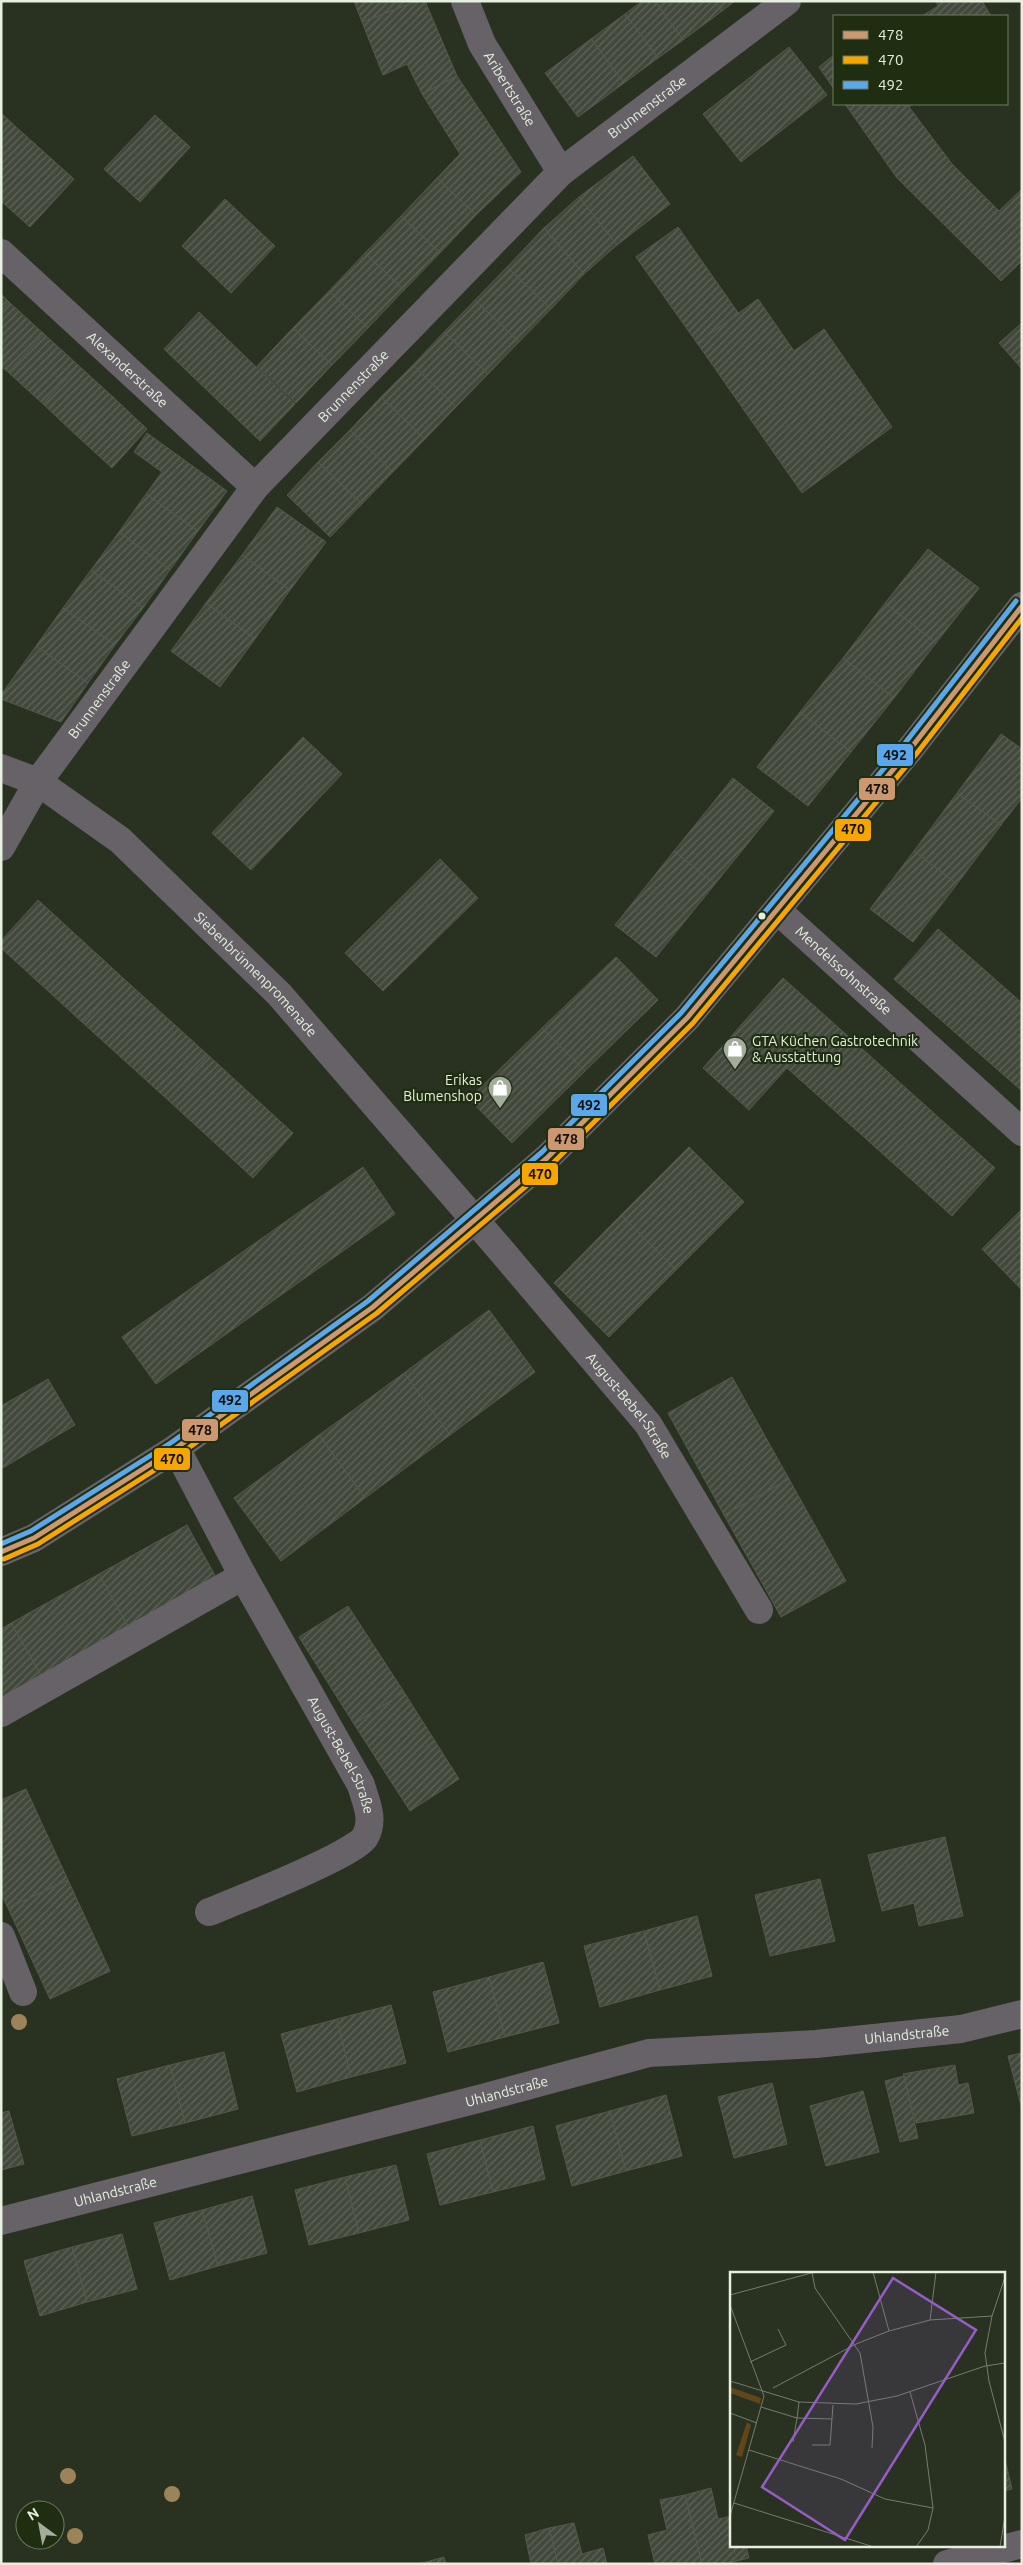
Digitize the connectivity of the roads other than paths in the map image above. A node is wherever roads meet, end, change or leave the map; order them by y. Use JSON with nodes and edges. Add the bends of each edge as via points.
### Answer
{"nodes":[{"id":1,"x":465,"y":1,"type":"edge"},
{"id":2,"x":787,"y":1,"type":"edge"},
{"id":3,"x":561,"y":172,"type":"junction"},
{"id":4,"x":1,"y":253,"type":"edge"},
{"id":5,"x":255,"y":487,"type":"junction"},
{"id":6,"x":1022,"y":606,"type":"edge"},
{"id":7,"x":1,"y":768,"type":"edge"},
{"id":8,"x":38,"y":782,"type":"junction"},
{"id":9,"x":1,"y":847,"type":"edge"},
{"id":10,"x":777,"y":910,"type":"junction"},
{"id":11,"x":1022,"y":1132,"type":"edge"},
{"id":12,"x":476,"y":1221,"type":"junction"},
{"id":13,"x":176,"y":1448,"type":"junction"},
{"id":14,"x":1,"y":1552,"type":"edge"},
{"id":15,"x":242,"y":1576,"type":"junction"},
{"id":16,"x":760,"y":1610,"type":"dead end"},
{"id":17,"x":1,"y":1713,"type":"edge"},
{"id":18,"x":209,"y":1912,"type":"dead end"},
{"id":19,"x":1,"y":1936,"type":"edge"},
{"id":20,"x":23,"y":1992,"type":"dead end"},
{"id":21,"x":1022,"y":2014,"type":"edge"},
{"id":22,"x":1,"y":2221,"type":"edge"},
{"id":23,"x":1022,"y":2544,"type":"edge"},
{"id":24,"x":947,"y":2564,"type":"edge"}],
"edges":[{"from":1,"to":3,"type":"street","name":"Aribertstraße","via":[[482,44]]},
{"from":2,"to":3,"type":"street","name":"Brunnenstraße"},
{"from":3,"to":5,"type":"street","name":"Brunnenstraße"},
{"from":4,"to":5,"type":"street","name":"Alexanderstraße"},
{"from":5,"to":8,"type":"street","name":"Brunnenstraße"},
{"from":6,"to":10,"type":"main road","via":[[911,748]]},
{"from":7,"to":8,"type":"street","name":"Siebenbrünnenpromenade"},
{"from":8,"to":9,"type":"street","name":"Brunnenstraße"},
{"from":8,"to":12,"type":"street","name":"Siebenbrünnenpromenade","via":[[120,840],[279,994]]},
{"from":10,"to":11,"type":"street","name":"Mendelssohnstraße"},
{"from":10,"to":12,"type":"main road","via":[[687,1018],[547,1158]]},
{"from":12,"to":13,"type":"main road","via":[[373,1307]]},
{"from":12,"to":16,"type":"street","name":"August-Bebel-Straße","via":[[648,1424]]},
{"from":13,"to":14,"type":"main road","via":[[34,1538]]},
{"from":13,"to":15,"type":"street","name":"August-Bebel-Straße"},
{"from":15,"to":17,"type":"street"},
{"from":15,"to":18,"type":"street","name":"August-Bebel-Straße","via":[[361,1785],[371,1818],[365,1838],[331,1860]]},
{"from":19,"to":20,"type":"street"},
{"from":21,"to":22,"type":"street","name":"Uhlandstraße","via":[[961,2029],[816,2044],[649,2052]]},
{"from":23,"to":24,"type":"street"}]}
